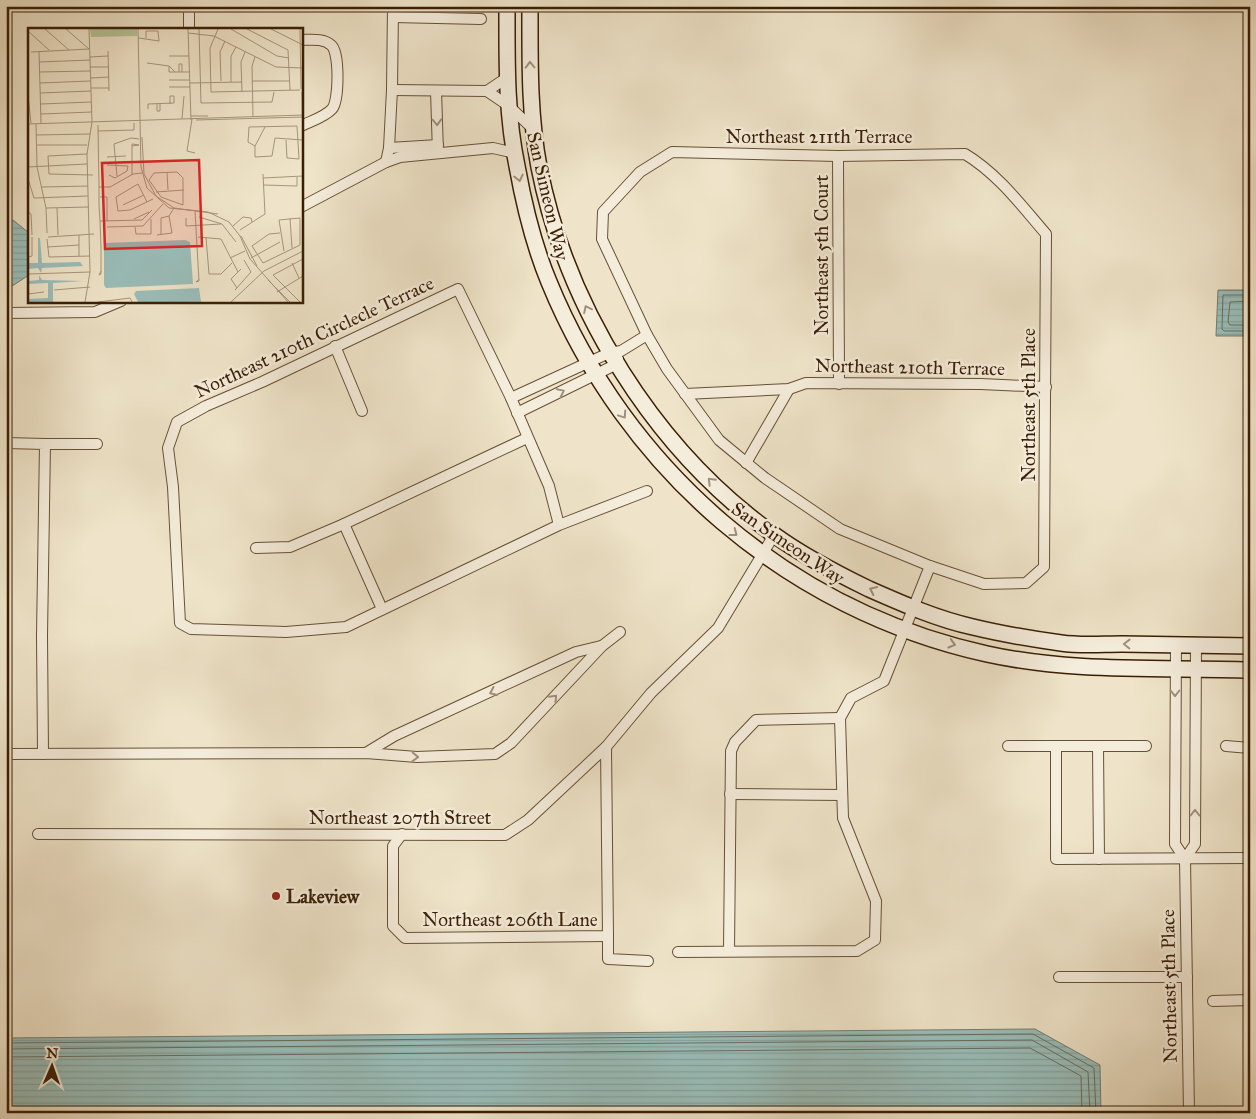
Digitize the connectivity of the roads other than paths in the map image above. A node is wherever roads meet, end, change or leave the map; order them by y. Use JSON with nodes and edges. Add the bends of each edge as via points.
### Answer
{"nodes":[{"id":1,"x":186,"y":6,"type":"edge"},
{"id":2,"x":393,"y":6,"type":"edge"},
{"id":3,"x":507,"y":6,"type":"edge"},
{"id":4,"x":530,"y":6,"type":"edge"},
{"id":5,"x":393,"y":17,"type":"junction"},
{"id":6,"x":481,"y":19,"type":"dead end"},
{"id":7,"x":189,"y":28,"type":"edge"},
{"id":8,"x":302,"y":40,"type":"edge"},
{"id":9,"x":508,"y":77,"type":"junction"},
{"id":10,"x":392,"y":90,"type":"junction"},
{"id":11,"x":436,"y":91,"type":"junction"},
{"id":12,"x":487,"y":91,"type":"junction"},
{"id":13,"x":532,"y":102,"type":"junction"},
{"id":14,"x":509,"y":106,"type":"junction"},
{"id":15,"x":524,"y":120,"type":"junction"},
{"id":16,"x":302,"y":126,"type":"edge"},
{"id":17,"x":535,"y":131,"type":"junction"},
{"id":18,"x":512,"y":134,"type":"junction"},
{"id":19,"x":389,"y":148,"type":"junction"},
{"id":20,"x":493,"y":148,"type":"junction"},
{"id":21,"x":438,"y":149,"type":"junction"},
{"id":22,"x":672,"y":152,"type":"joint"},
{"id":23,"x":514,"y":153,"type":"junction"},
{"id":24,"x":966,"y":154,"type":"joint"},
{"id":25,"x":838,"y":156,"type":"junction"},
{"id":26,"x":386,"y":162,"type":"junction"},
{"id":27,"x":302,"y":206,"type":"edge"},
{"id":28,"x":119,"y":302,"type":"edge"},
{"id":29,"x":6,"y":313,"type":"edge"},
{"id":30,"x":648,"y":335,"type":"junction"},
{"id":31,"x":335,"y":346,"type":"junction"},
{"id":32,"x":616,"y":356,"type":"junction"},
{"id":33,"x":593,"y":368,"type":"junction"},
{"id":34,"x":839,"y":384,"type":"junction"},
{"id":35,"x":1046,"y":387,"type":"junction"},
{"id":36,"x":789,"y":389,"type":"junction"},
{"id":37,"x":685,"y":394,"type":"junction"},
{"id":38,"x":511,"y":398,"type":"junction"},
{"id":39,"x":362,"y":411,"type":"dead end"},
{"id":40,"x":517,"y":413,"type":"junction"},
{"id":41,"x":527,"y":438,"type":"junction"},
{"id":42,"x":6,"y":444,"type":"edge"},
{"id":43,"x":45,"y":444,"type":"junction"},
{"id":44,"x":97,"y":444,"type":"dead end"},
{"id":45,"x":746,"y":463,"type":"junction"},
{"id":46,"x":647,"y":492,"type":"dead end"},
{"id":47,"x":344,"y":524,"type":"junction"},
{"id":48,"x":559,"y":525,"type":"junction"},
{"id":49,"x":774,"y":535,"type":"junction"},
{"id":50,"x":256,"y":548,"type":"dead end"},
{"id":51,"x":763,"y":555,"type":"junction"},
{"id":52,"x":930,"y":566,"type":"junction"},
{"id":53,"x":382,"y":609,"type":"junction"},
{"id":54,"x":914,"y":609,"type":"junction"},
{"id":55,"x":905,"y":631,"type":"junction"},
{"id":56,"x":620,"y":632,"type":"dead end"},
{"id":57,"x":1176,"y":645,"type":"junction"},
{"id":58,"x":1196,"y":645,"type":"junction"},
{"id":59,"x":602,"y":646,"type":"junction"},
{"id":60,"x":1250,"y":646,"type":"edge"},
{"id":61,"x":1176,"y":668,"type":"junction"},
{"id":62,"x":1196,"y":668,"type":"junction"},
{"id":63,"x":1250,"y":670,"type":"edge"},
{"id":64,"x":840,"y":718,"type":"junction"},
{"id":65,"x":1008,"y":746,"type":"dead end"},
{"id":66,"x":1056,"y":746,"type":"junction"},
{"id":67,"x":1098,"y":746,"type":"junction"},
{"id":68,"x":1146,"y":746,"type":"dead end"},
{"id":69,"x":1226,"y":746,"type":"dead end"},
{"id":70,"x":606,"y":747,"type":"junction"},
{"id":71,"x":1250,"y":748,"type":"edge"},
{"id":72,"x":366,"y":753,"type":"junction"},
{"id":73,"x":6,"y":754,"type":"edge"},
{"id":74,"x":43,"y":754,"type":"junction"},
{"id":75,"x":730,"y":794,"type":"junction"},
{"id":76,"x":841,"y":795,"type":"junction"},
{"id":77,"x":38,"y":834,"type":"dead end"},
{"id":78,"x":402,"y":834,"type":"junction"},
{"id":79,"x":1099,"y":858,"type":"junction"},
{"id":80,"x":1250,"y":858,"type":"edge"},
{"id":81,"x":1185,"y":859,"type":"junction"},
{"id":82,"x":608,"y":936,"type":"junction"},
{"id":83,"x":729,"y":951,"type":"junction"},
{"id":84,"x":678,"y":952,"type":"dead end"},
{"id":85,"x":648,"y":961,"type":"dead end"},
{"id":86,"x":1059,"y":977,"type":"dead end"},
{"id":87,"x":1187,"y":977,"type":"junction"},
{"id":88,"x":1250,"y":1000,"type":"edge"},
{"id":89,"x":1213,"y":1001,"type":"dead end"},
{"id":90,"x":1189,"y":1113,"type":"edge"}],
"edges":[{"from":1,"to":7,"type":"street"},
{"from":2,"to":5,"type":"street"},
{"from":3,"to":9,"type":"street","name":"San Simeon Way"},
{"from":13,"to":4,"type":"street","name":"San Simeon Way","one_way":true},
{"from":5,"to":6,"type":"street"},
{"from":5,"to":10,"type":"street"},
{"from":8,"to":16,"type":"street","via":[[319,40],[331,45],[336,54],[333,108]]},
{"from":9,"to":12,"type":"street"},
{"from":9,"to":14,"type":"street","name":"San Simeon Way"},
{"from":10,"to":11,"type":"street"},
{"from":10,"to":19,"type":"street"},
{"from":11,"to":12,"type":"street"},
{"from":11,"to":21,"type":"street","one_way":true},
{"from":12,"to":14,"type":"street"},
{"from":13,"to":15,"type":"street"},
{"from":13,"to":17,"type":"street","name":"San Simeon Way"},
{"from":14,"to":15,"type":"street"},
{"from":14,"to":18,"type":"street","name":"San Simeon Way"},
{"from":15,"to":17,"type":"street"},
{"from":15,"to":18,"type":"street"},
{"from":32,"to":17,"type":"street","name":"San Simeon Way","one_way":true,"via":[[574,283],[550,210],[539,167]]},
{"from":18,"to":20,"type":"street"},
{"from":18,"to":23,"type":"street","name":"San Simeon Way"},
{"from":19,"to":21,"type":"street"},
{"from":19,"to":26,"type":"street"},
{"from":20,"to":21,"type":"street"},
{"from":20,"to":23,"type":"street"},
{"from":21,"to":26,"type":"street"},
{"from":22,"to":25,"type":"street","name":"Northeast 211th Terrace"},
{"from":22,"to":30,"type":"street","name":"Northeast 5th Place","via":[[640,172],[603,212],[602,239]]},
{"from":23,"to":33,"type":"street","name":"San Simeon Way","one_way":true,"via":[[532,230],[549,282]]},
{"from":24,"to":25,"type":"street","name":"Northeast 211th Terrace"},
{"from":24,"to":35,"type":"street","name":"Northeast 5th Place","via":[[1000,181],[1046,234]]},
{"from":25,"to":34,"type":"street","name":"Northeast 5th Court"},
{"from":26,"to":27,"type":"street"},
{"from":28,"to":29,"type":"street","via":[[95,312]]},
{"from":30,"to":32,"type":"street"},
{"from":30,"to":37,"type":"street","name":"Northeast 5th Place"},
{"from":31,"to":38,"type":"street","name":"Northeast 210th Circlecle Terrace","via":[[458,289]]},
{"from":31,"to":39,"type":"street"},
{"from":31,"to":53,"type":"street","name":"Northeast 210th Circlecle Terrace","via":[[177,422],[168,448],[180,623],[191,629],[286,632],[346,627]]},
{"from":32,"to":33,"type":"street"},
{"from":32,"to":33,"type":"street"},
{"from":49,"to":32,"type":"street","name":"San Simeon Way","one_way":true,"via":[[726,496],[685,455],[645,406]]},
{"from":33,"to":38,"type":"street"},
{"from":40,"to":33,"type":"street","one_way":true},
{"from":33,"to":51,"type":"street","name":"San Simeon Way","one_way":true,"via":[[626,419],[678,482],[723,524]]},
{"from":34,"to":35,"type":"street","name":"Northeast 210th Terrace"},
{"from":34,"to":36,"type":"street","name":"Northeast 210th Terrace","via":[[806,383]]},
{"from":35,"to":52,"type":"street","name":"Northeast 5th Place","via":[[1044,567],[1026,584],[984,584]]},
{"from":36,"to":37,"type":"street","name":"Northeast 210th Terrace"},
{"from":36,"to":45,"type":"street"},
{"from":37,"to":45,"type":"street","name":"Northeast 5th Place","via":[[719,440]]},
{"from":38,"to":40,"type":"street","name":"Northeast 210th Circlecle Terrace"},
{"from":40,"to":41,"type":"street","name":"Northeast 210th Circlecle Terrace"},
{"from":41,"to":47,"type":"street"},
{"from":41,"to":48,"type":"street","name":"Northeast 210th Circlecle Terrace","via":[[549,486]]},
{"from":42,"to":43,"type":"street"},
{"from":43,"to":44,"type":"street"},
{"from":43,"to":74,"type":"street"},
{"from":45,"to":52,"type":"street","name":"Northeast 5th Place","via":[[840,529]]},
{"from":46,"to":48,"type":"street"},
{"from":47,"to":50,"type":"street","via":[[290,547]]},
{"from":47,"to":53,"type":"street"},
{"from":48,"to":53,"type":"street","name":"Northeast 210th Circlecle Terrace"},
{"from":49,"to":51,"type":"street","name":"Northeast 207th Street"},
{"from":54,"to":49,"type":"street","name":"San Simeon Way","one_way":true,"via":[[833,572]]},
{"from":51,"to":55,"type":"street","name":"San Simeon Way","via":[[848,606]]},
{"from":51,"to":70,"type":"street","name":"Northeast 207th Street","via":[[718,628],[650,693]]},
{"from":52,"to":54,"type":"street"},
{"from":54,"to":55,"type":"street"},
{"from":57,"to":54,"type":"street","name":"San Simeon Way","one_way":true,"via":[[1063,644],[972,627]]},
{"from":55,"to":61,"type":"street","name":"San Simeon Way","one_way":true,"via":[[987,654],[1047,664]]},
{"from":55,"to":64,"type":"street","via":[[884,681],[851,698]]},
{"from":56,"to":59,"type":"street"},
{"from":57,"to":58,"type":"street","name":"San Simeon Way"},
{"from":57,"to":61,"type":"street","name":"Northeast 5th Place"},
{"from":58,"to":60,"type":"street","name":"San Simeon Way"},
{"from":58,"to":62,"type":"street","name":"Northeast 5th Place"},
{"from":59,"to":72,"type":"street","one_way":true,"via":[[576,652],[394,736]]},
{"from":72,"to":59,"type":"street","one_way":true,"via":[[417,757],[495,754],[511,743]]},
{"from":61,"to":62,"type":"street","name":"San Simeon Way"},
{"from":61,"to":81,"type":"street","name":"Northeast 5th Place","one_way":true,"via":[[1175,844]]},
{"from":62,"to":63,"type":"street","name":"San Simeon Way"},
{"from":81,"to":62,"type":"street","name":"Northeast 5th Place","one_way":true,"via":[[1195,844]]},
{"from":64,"to":75,"type":"street","via":[[756,720],[735,742],[731,751]]},
{"from":64,"to":76,"type":"street"},
{"from":65,"to":66,"type":"street"},
{"from":66,"to":67,"type":"street"},
{"from":66,"to":79,"type":"street","via":[[1056,859]]},
{"from":67,"to":68,"type":"street"},
{"from":67,"to":79,"type":"street"},
{"from":69,"to":71,"type":"street"},
{"from":70,"to":78,"type":"street","name":"Northeast 207th Street","via":[[528,820],[505,835]]},
{"from":70,"to":82,"type":"street","name":"Northeast 206th Lane"},
{"from":72,"to":74,"type":"street"},
{"from":73,"to":74,"type":"street"},
{"from":75,"to":76,"type":"street"},
{"from":75,"to":83,"type":"street"},
{"from":76,"to":83,"type":"street","via":[[843,818],[876,901],[874,940],[857,951]]},
{"from":77,"to":78,"type":"street","name":"Northeast 207th Street"},
{"from":78,"to":82,"type":"street","name":"Northeast 206th Lane","via":[[394,846],[393,926],[404,938]]},
{"from":79,"to":81,"type":"street"},
{"from":80,"to":81,"type":"street"},
{"from":81,"to":87,"type":"street","name":"Northeast 5th Place"},
{"from":82,"to":85,"type":"street","name":"Northeast 206th Lane","via":[[608,959]]},
{"from":83,"to":84,"type":"street"},
{"from":86,"to":87,"type":"street"},
{"from":87,"to":90,"type":"street","name":"Northeast 5th Place"},
{"from":88,"to":89,"type":"street"}]}
